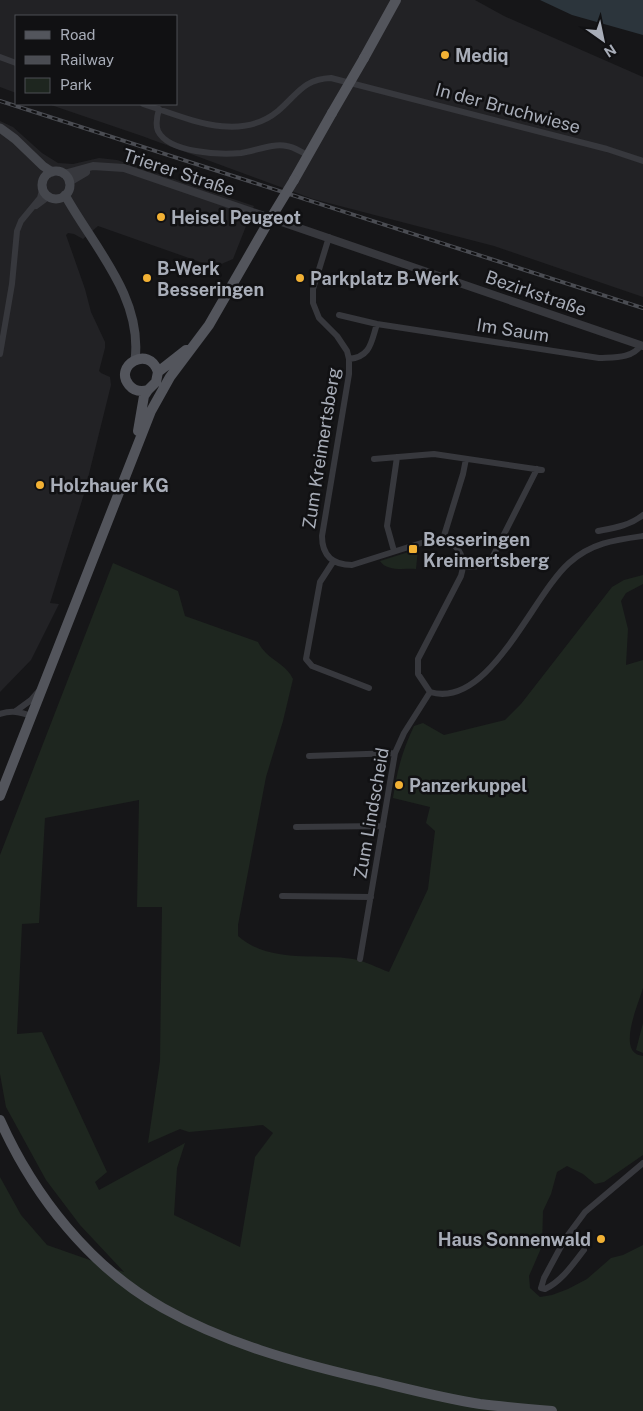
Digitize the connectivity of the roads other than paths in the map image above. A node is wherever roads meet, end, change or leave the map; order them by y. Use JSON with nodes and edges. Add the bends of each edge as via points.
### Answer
{"nodes":[{"id":1,"x":396,"y":0,"type":"edge"},
{"id":2,"x":0,"y":57,"type":"edge"},
{"id":3,"x":15,"y":63,"type":"edge"},
{"id":4,"x":146,"y":105,"type":"edge"},
{"id":5,"x":159,"y":109,"type":"junction"},
{"id":6,"x":3,"y":131,"type":"edge"},
{"id":7,"x":308,"y":155,"type":"junction"},
{"id":8,"x":643,"y":161,"type":"edge"},
{"id":9,"x":52,"y":172,"type":"junction"},
{"id":10,"x":44,"y":178,"type":"junction"},
{"id":11,"x":67,"y":178,"type":"junction"},
{"id":12,"x":45,"y":193,"type":"junction"},
{"id":13,"x":62,"y":197,"type":"junction"},
{"id":14,"x":330,"y":237,"type":"junction"},
{"id":15,"x":364,"y":250,"type":"joint"},
{"id":16,"x":339,"y":315,"type":"dead end"},
{"id":17,"x":377,"y":324,"type":"junction"},
{"id":18,"x":204,"y":332,"type":"junction"},
{"id":19,"x":642,"y":345,"type":"edge"},
{"id":20,"x":0,"y":354,"type":"edge"},
{"id":21,"x":140,"y":359,"type":"junction"},
{"id":22,"x":349,"y":359,"type":"junction"},
{"id":23,"x":157,"y":369,"type":"junction"},
{"id":24,"x":136,"y":390,"type":"junction"},
{"id":25,"x":148,"y":390,"type":"junction"},
{"id":26,"x":140,"y":422,"type":"junction"},
{"id":27,"x":135,"y":449,"type":"junction"},
{"id":28,"x":396,"y":457,"type":"junction"},
{"id":29,"x":374,"y":459,"type":"dead end"},
{"id":30,"x":466,"y":459,"type":"junction"},
{"id":31,"x":643,"y":515,"type":"edge"},
{"id":32,"x":598,"y":531,"type":"dead end"},
{"id":33,"x":643,"y":536,"type":"edge"},
{"id":34,"x":443,"y":539,"type":"junction"},
{"id":35,"x":394,"y":551,"type":"junction"},
{"id":36,"x":333,"y":562,"type":"junction"},
{"id":37,"x":464,"y":566,"type":"junction"},
{"id":38,"x":47,"y":676,"type":"junction"},
{"id":39,"x":369,"y":688,"type":"dead end"},
{"id":40,"x":430,"y":692,"type":"junction"},
{"id":41,"x":16,"y":711,"type":"junction"},
{"id":42,"x":0,"y":714,"type":"edge"},
{"id":43,"x":31,"y":716,"type":"junction"},
{"id":44,"x":395,"y":753,"type":"junction"},
{"id":45,"x":309,"y":756,"type":"dead end"},
{"id":46,"x":0,"y":796,"type":"edge"},
{"id":47,"x":296,"y":826,"type":"dead end"},
{"id":48,"x":382,"y":826,"type":"junction"},
{"id":49,"x":282,"y":896,"type":"dead end"},
{"id":50,"x":371,"y":897,"type":"junction"},
{"id":51,"x":360,"y":959,"type":"dead end"},
{"id":52,"x":0,"y":1120,"type":"edge"},
{"id":53,"x":643,"y":1162,"type":"edge"},
{"id":54,"x":584,"y":1250,"type":"dead end"},
{"id":55,"x":552,"y":1411,"type":"edge"}],
"edges":[{"from":1,"to":7,"type":"main road","bridge":true},
{"from":2,"to":3,"type":"street"},
{"from":4,"to":5,"type":"street","name":"In der Bruchwiese"},
{"from":5,"to":7,"type":"street","via":[[156,117],[158,131],[179,147],[228,153],[278,145]]},
{"from":5,"to":8,"type":"street","name":"In der Bruchwiese","via":[[209,125],[240,126],[277,112],[306,83],[330,78]]},
{"from":6,"to":9,"type":"main road"},
{"from":6,"to":10,"type":"main road","via":[[24,151]]},
{"from":7,"to":18,"type":"main road","bridge":true},
{"from":9,"to":10,"type":"main road"},
{"from":9,"to":11,"type":"main road","via":[[61,172]]},
{"from":10,"to":12,"type":"main road"},
{"from":11,"to":13,"type":"main road","via":[[69,189]]},
{"from":11,"to":14,"type":"street","name":"Trierer Straße","via":[[105,166],[124,168]]},
{"from":12,"to":13,"type":"main road"},
{"from":12,"to":20,"type":"street","via":[[21,221]]},
{"from":13,"to":21,"type":"main road","via":[[118,282],[132,318]]},
{"from":14,"to":15,"type":"street","name":"Trierer Straße"},
{"from":14,"to":22,"type":"street","name":"Zum Kreimertsberg","via":[[313,289],[313,304],[319,318],[344,345]]},
{"from":15,"to":19,"type":"street","name":"Bezirkstraße"},
{"from":16,"to":17,"type":"street","name":"Im Saum"},
{"from":17,"to":19,"type":"street","name":"Im Saum","via":[[599,358],[628,355]]},
{"from":17,"to":22,"type":"street","via":[[365,354]]},
{"from":18,"to":23,"type":"main road","via":[[190,347]]},
{"from":18,"to":27,"type":"main road","via":[[164,386]]},
{"from":21,"to":23,"type":"main road","via":[[151,361]]},
{"from":21,"to":24,"type":"main road","via":[[129,364],[125,374],[128,384]]},
{"from":22,"to":36,"type":"street","name":"Zum Kreimertsberg","via":[[322,536],[323,548]]},
{"from":23,"to":25,"type":"main road","via":[[156,382]]},
{"from":24,"to":25,"type":"main road"},
{"from":24,"to":26,"type":"main road"},
{"from":25,"to":26,"type":"main road"},
{"from":26,"to":27,"type":"main road"},
{"from":27,"to":38,"type":"main road"},
{"from":28,"to":29,"type":"street"},
{"from":28,"to":30,"type":"street","via":[[434,454]]},
{"from":28,"to":35,"type":"street","via":[[387,526]]},
{"from":30,"to":34,"type":"street"},
{"from":30,"to":37,"type":"street","via":[[540,470],[491,560],[477,567]]},
{"from":31,"to":32,"type":"street","via":[[622,526]]},
{"from":33,"to":40,"type":"street","via":[[601,543],[570,562],[550,584],[505,650],[482,677],[451,694]]},
{"from":34,"to":35,"type":"street","via":[[429,539]]},
{"from":34,"to":37,"type":"street","via":[[458,549]]},
{"from":35,"to":36,"type":"street","via":[[352,565]]},
{"from":36,"to":39,"type":"street","via":[[320,582],[306,659],[312,666]]},
{"from":37,"to":40,"type":"street","via":[[418,659],[418,674]]},
{"from":38,"to":41,"type":"street","via":[[31,700]]},
{"from":38,"to":43,"type":"main road"},
{"from":40,"to":44,"type":"street","name":"Zum Lindscheid"},
{"from":41,"to":42,"type":"street"},
{"from":41,"to":43,"type":"street"},
{"from":43,"to":46,"type":"main road"},
{"from":44,"to":45,"type":"street"},
{"from":44,"to":48,"type":"street","name":"Zum Lindscheid"},
{"from":47,"to":48,"type":"street"},
{"from":48,"to":50,"type":"street","name":"Zum Lindscheid"},
{"from":49,"to":50,"type":"street"},
{"from":50,"to":51,"type":"street","name":"Zum Lindscheid"},
{"from":52,"to":55,"type":"main road","via":[[29,1174],[73,1235],[132,1288],[163,1308],[219,1335],[320,1368],[479,1404]]},
{"from":53,"to":54,"type":"street","via":[[576,1223],[541,1288],[550,1287],[561,1278]]}]}
